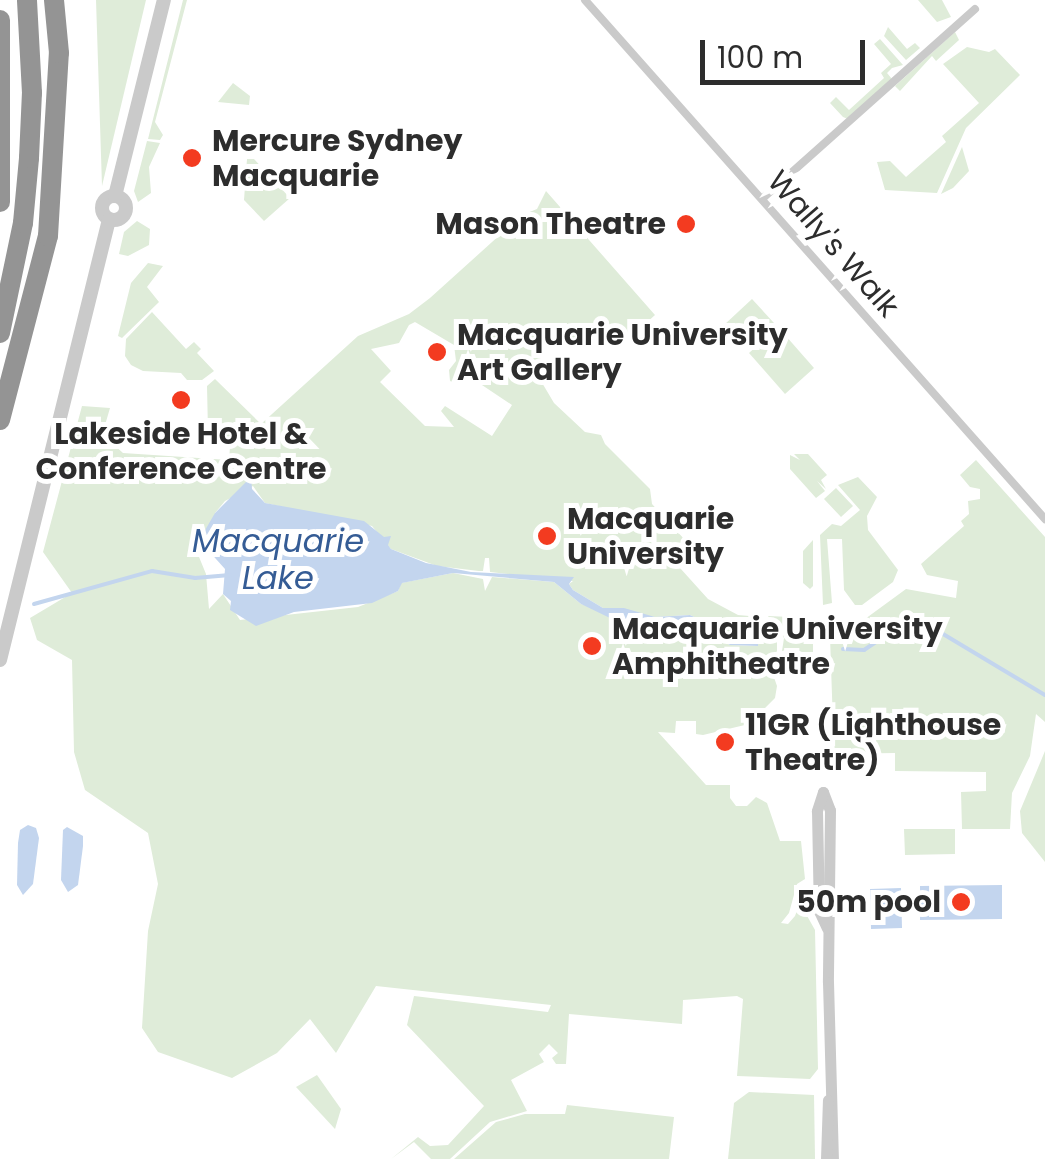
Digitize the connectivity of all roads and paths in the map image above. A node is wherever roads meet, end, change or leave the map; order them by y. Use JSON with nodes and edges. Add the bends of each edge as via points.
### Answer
{"nodes":[{"id":1,"x":27,"y":0,"type":"edge"},
{"id":2,"x":54,"y":0,"type":"edge"},
{"id":3,"x":66,"y":0,"type":"edge"},
{"id":4,"x":164,"y":0,"type":"edge"},
{"id":5,"x":585,"y":0,"type":"edge"},
{"id":6,"x":975,"y":9,"type":"dead end"},
{"id":7,"x":0,"y":20,"type":"edge"},
{"id":8,"x":57,"y":124,"type":"junction"},
{"id":9,"x":763,"y":198,"type":"junction"},
{"id":10,"x":0,"y":202,"type":"edge"},
{"id":11,"x":0,"y":334,"type":"edge"},
{"id":12,"x":0,"y":420,"type":"edge"},
{"id":13,"x":1045,"y":520,"type":"edge"},
{"id":14,"x":0,"y":660,"type":"edge"},
{"id":15,"x":827,"y":928,"type":"junction"},
{"id":16,"x":830,"y":1159,"type":"edge"}],
"edges":[{"from":1,"to":11,"type":"highway","via":[[29,158]]},
{"from":2,"to":8,"type":"highway"},
{"from":3,"to":8,"type":"highway"},
{"from":4,"to":14,"type":"street","via":[[116,196],[127,208],[121,219],[109,220]]},
{"from":5,"to":9,"type":"street","name":"Wally's Walk"},
{"from":6,"to":9,"type":"street"},
{"from":7,"to":10,"type":"highway"},
{"from":8,"to":12,"type":"highway","via":[[48,236]]},
{"from":9,"to":13,"type":"street","name":"Wally's Walk"},
{"from":15,"to":15,"type":"street","via":[[819,896],[817,811],[823,792],[830,810]]},
{"from":15,"to":16,"type":"street"}]}
